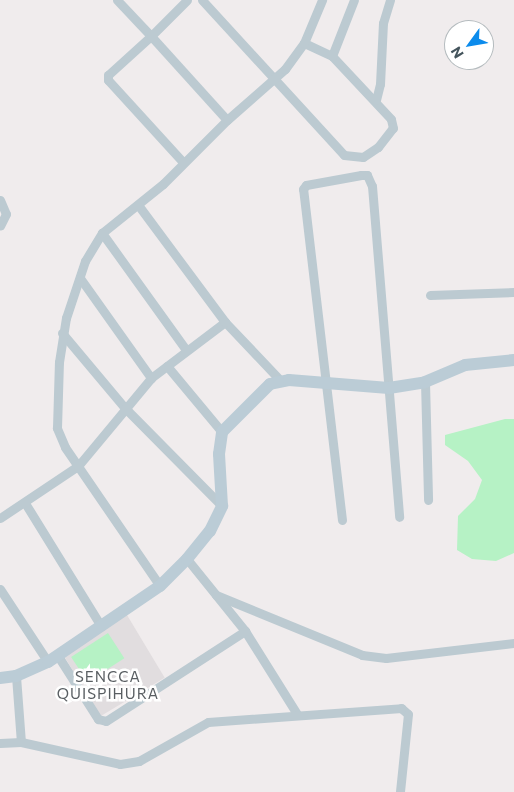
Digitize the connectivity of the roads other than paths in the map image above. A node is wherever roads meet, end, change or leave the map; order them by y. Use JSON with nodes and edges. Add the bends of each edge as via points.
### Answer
{"nodes":[{"id":1,"x":117,"y":0,"type":"edge"},
{"id":2,"x":187,"y":0,"type":"edge"},
{"id":3,"x":202,"y":0,"type":"edge"},
{"id":4,"x":320,"y":0,"type":"edge"},
{"id":5,"x":354,"y":0,"type":"edge"},
{"id":6,"x":390,"y":0,"type":"edge"},
{"id":7,"x":151,"y":36,"type":"junction"},
{"id":8,"x":304,"y":43,"type":"junction"},
{"id":9,"x":332,"y":56,"type":"junction"},
{"id":10,"x":274,"y":80,"type":"junction"},
{"id":11,"x":376,"y":100,"type":"junction"},
{"id":12,"x":227,"y":120,"type":"junction"},
{"id":13,"x":183,"y":162,"type":"junction"},
{"id":14,"x":0,"y":200,"type":"edge"},
{"id":15,"x":138,"y":205,"type":"junction"},
{"id":16,"x":0,"y":226,"type":"edge"},
{"id":17,"x":102,"y":233,"type":"junction"},
{"id":18,"x":80,"y":278,"type":"junction"},
{"id":19,"x":514,"y":292,"type":"edge"},
{"id":20,"x":430,"y":295,"type":"dead end"},
{"id":21,"x":225,"y":322,"type":"junction"},
{"id":22,"x":62,"y":333,"type":"junction"},
{"id":23,"x":186,"y":350,"type":"junction"},
{"id":24,"x":514,"y":360,"type":"edge"},
{"id":25,"x":167,"y":366,"type":"junction"},
{"id":26,"x":151,"y":378,"type":"junction"},
{"id":27,"x":280,"y":380,"type":"junction"},
{"id":28,"x":425,"y":382,"type":"junction"},
{"id":29,"x":328,"y":384,"type":"junction"},
{"id":30,"x":389,"y":388,"type":"junction"},
{"id":31,"x":124,"y":408,"type":"junction"},
{"id":32,"x":222,"y":432,"type":"junction"},
{"id":33,"x":78,"y":466,"type":"junction"},
{"id":34,"x":428,"y":500,"type":"dead end"},
{"id":35,"x":25,"y":503,"type":"junction"},
{"id":36,"x":222,"y":506,"type":"junction"},
{"id":37,"x":399,"y":517,"type":"dead end"},
{"id":38,"x":0,"y":518,"type":"edge"},
{"id":39,"x":342,"y":520,"type":"dead end"},
{"id":40,"x":188,"y":559,"type":"junction"},
{"id":41,"x":160,"y":586,"type":"junction"},
{"id":42,"x":0,"y":590,"type":"edge"},
{"id":43,"x":216,"y":595,"type":"junction"},
{"id":44,"x":102,"y":626,"type":"junction"},
{"id":45,"x":245,"y":631,"type":"junction"},
{"id":46,"x":514,"y":644,"type":"edge"},
{"id":47,"x":53,"y":659,"type":"junction"},
{"id":48,"x":16,"y":676,"type":"junction"},
{"id":49,"x":0,"y":678,"type":"edge"},
{"id":50,"x":297,"y":714,"type":"junction"},
{"id":51,"x":21,"y":742,"type":"junction"},
{"id":52,"x":0,"y":743,"type":"edge"},
{"id":53,"x":400,"y":792,"type":"edge"}],
"edges":[{"from":1,"to":7,"type":"street"},
{"from":2,"to":7,"type":"street"},
{"from":3,"to":10,"type":"street"},
{"from":4,"to":8,"type":"street"},
{"from":5,"to":9,"type":"street"},
{"from":6,"to":11,"type":"street","via":[[383,23],[380,84]]},
{"from":7,"to":12,"type":"street"},
{"from":7,"to":13,"type":"street","via":[[108,77]]},
{"from":8,"to":9,"type":"street"},
{"from":8,"to":10,"type":"street"},
{"from":9,"to":11,"type":"street"},
{"from":10,"to":11,"type":"street","via":[[344,155],[363,157],[378,147],[393,128],[391,119]]},
{"from":10,"to":12,"type":"street"},
{"from":12,"to":13,"type":"street"},
{"from":13,"to":15,"type":"street"},
{"from":14,"to":16,"type":"street","via":[[6,214]]},
{"from":15,"to":17,"type":"street"},
{"from":15,"to":21,"type":"street"},
{"from":17,"to":18,"type":"street"},
{"from":17,"to":23,"type":"street"},
{"from":18,"to":22,"type":"street"},
{"from":18,"to":26,"type":"street"},
{"from":19,"to":20,"type":"street"},
{"from":21,"to":23,"type":"street"},
{"from":21,"to":27,"type":"street"},
{"from":22,"to":31,"type":"street"},
{"from":22,"to":33,"type":"street","via":[[57,428]]},
{"from":23,"to":25,"type":"street"},
{"from":24,"to":28,"type":"main road","via":[[465,365]]},
{"from":25,"to":26,"type":"street"},
{"from":25,"to":32,"type":"street"},
{"from":26,"to":31,"type":"street"},
{"from":27,"to":29,"type":"main road"},
{"from":27,"to":32,"type":"main road","via":[[270,384]]},
{"from":28,"to":30,"type":"main road"},
{"from":28,"to":34,"type":"street"},
{"from":29,"to":30,"type":"main road"},
{"from":29,"to":30,"type":"street","via":[[303,189],[306,185],[367,175],[372,186]]},
{"from":29,"to":39,"type":"street"},
{"from":30,"to":37,"type":"street"},
{"from":31,"to":33,"type":"street"},
{"from":31,"to":36,"type":"street"},
{"from":32,"to":36,"type":"main road","via":[[218,454]]},
{"from":33,"to":35,"type":"street"},
{"from":33,"to":41,"type":"street"},
{"from":35,"to":38,"type":"street"},
{"from":35,"to":44,"type":"street"},
{"from":36,"to":40,"type":"main road","via":[[210,531]]},
{"from":40,"to":41,"type":"main road"},
{"from":40,"to":43,"type":"street"},
{"from":41,"to":44,"type":"main road"},
{"from":42,"to":47,"type":"street"},
{"from":43,"to":45,"type":"street"},
{"from":43,"to":46,"type":"street","via":[[362,656],[386,658]]},
{"from":44,"to":47,"type":"main road"},
{"from":45,"to":47,"type":"street","via":[[106,721],[98,719]]},
{"from":45,"to":50,"type":"street"},
{"from":47,"to":48,"type":"main road"},
{"from":48,"to":49,"type":"main road"},
{"from":48,"to":51,"type":"street"},
{"from":50,"to":51,"type":"street","via":[[208,722],[139,761],[120,764]]},
{"from":50,"to":53,"type":"street","via":[[405,710],[408,714]]},
{"from":51,"to":52,"type":"street"}]}
